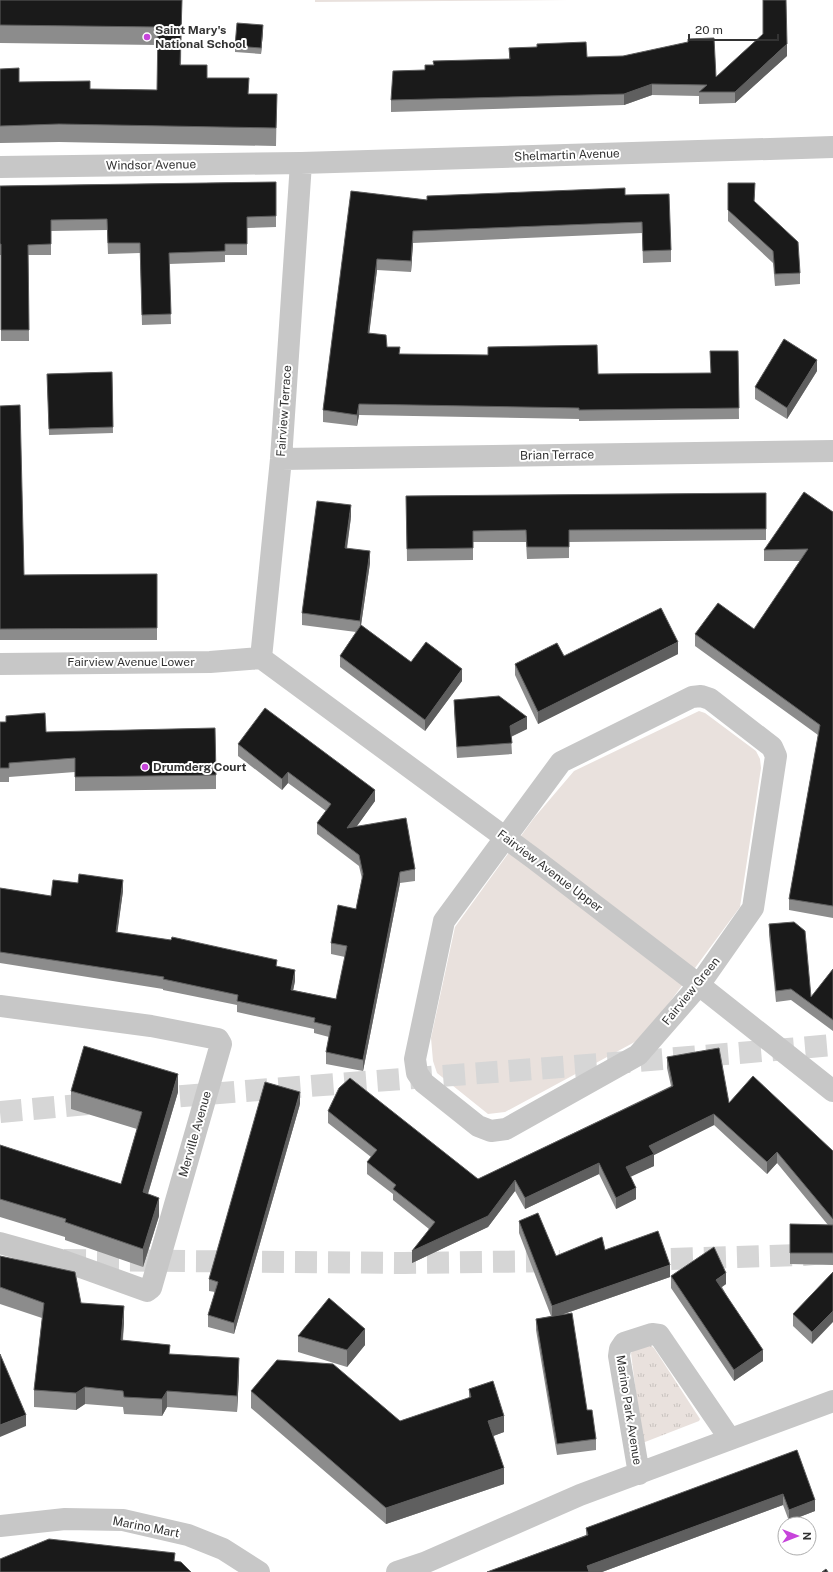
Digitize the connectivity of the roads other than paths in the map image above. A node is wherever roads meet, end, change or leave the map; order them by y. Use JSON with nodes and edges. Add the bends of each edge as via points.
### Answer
{"nodes":[{"id":1,"x":833,"y":147,"type":"edge"},
{"id":2,"x":301,"y":163,"type":"junction"},
{"id":3,"x":0,"y":167,"type":"edge"},
{"id":4,"x":833,"y":451,"type":"edge"},
{"id":5,"x":281,"y":459,"type":"junction"},
{"id":6,"x":261,"y":658,"type":"junction"},
{"id":7,"x":0,"y":664,"type":"edge"},
{"id":8,"x":505,"y":837,"type":"junction"},
{"id":9,"x":700,"y":985,"type":"junction"},
{"id":10,"x":0,"y":1006,"type":"edge"},
{"id":11,"x":833,"y":1091,"type":"edge"},
{"id":12,"x":0,"y":1243,"type":"edge"},
{"id":13,"x":833,"y":1401,"type":"edge"},
{"id":14,"x":730,"y":1440,"type":"junction"},
{"id":15,"x":639,"y":1474,"type":"junction"},
{"id":16,"x":0,"y":1526,"type":"edge"},
{"id":17,"x":259,"y":1572,"type":"edge"},
{"id":18,"x":397,"y":1572,"type":"edge"}],
"edges":[{"from":1,"to":2,"type":"street","name":"Shelmartin Avenue"},
{"from":2,"to":3,"type":"street","name":"Windsor Avenue"},
{"from":2,"to":5,"type":"street","name":"Fairview Terrace"},
{"from":4,"to":5,"type":"street","name":"Brian Terrace"},
{"from":5,"to":6,"type":"street","name":"Fairview Terrace"},
{"from":6,"to":7,"type":"street","name":"Fairview Avenue Lower","via":[[210,662]]},
{"from":6,"to":8,"type":"street","name":"Fairview Avenue Upper"},
{"from":8,"to":9,"type":"street","name":"Fairview Avenue Upper"},
{"from":8,"to":9,"type":"street","name":"Fairview Green","via":[[561,762],[692,697],[702,696],[710,700],[772,747],[776,756],[753,908]]},
{"from":8,"to":9,"type":"street","name":"Fairview Green","via":[[444,921],[415,1059],[417,1073],[424,1083],[478,1126],[491,1131],[506,1129],[638,1055]]},
{"from":9,"to":11,"type":"street","name":"Fairview Avenue Upper"},
{"from":10,"to":12,"type":"street","name":"Merville Avenue","via":[[152,1026],[218,1039],[220,1044],[152,1288],[147,1291],[61,1260]]},
{"from":13,"to":14,"type":"street","name":"Marino Park Avenue"},
{"from":14,"to":15,"type":"street","name":"Marino Park Avenue"},
{"from":14,"to":15,"type":"street","name":"Marino Park Avenue","via":[[659,1335],[652,1334],[624,1343],[619,1356]]},
{"from":15,"to":18,"type":"street","name":"Marino Park Avenue","via":[[580,1495]]},
{"from":16,"to":17,"type":"street","name":"Marino Mart","via":[[65,1519],[123,1520],[188,1535],[223,1549]]}]}
